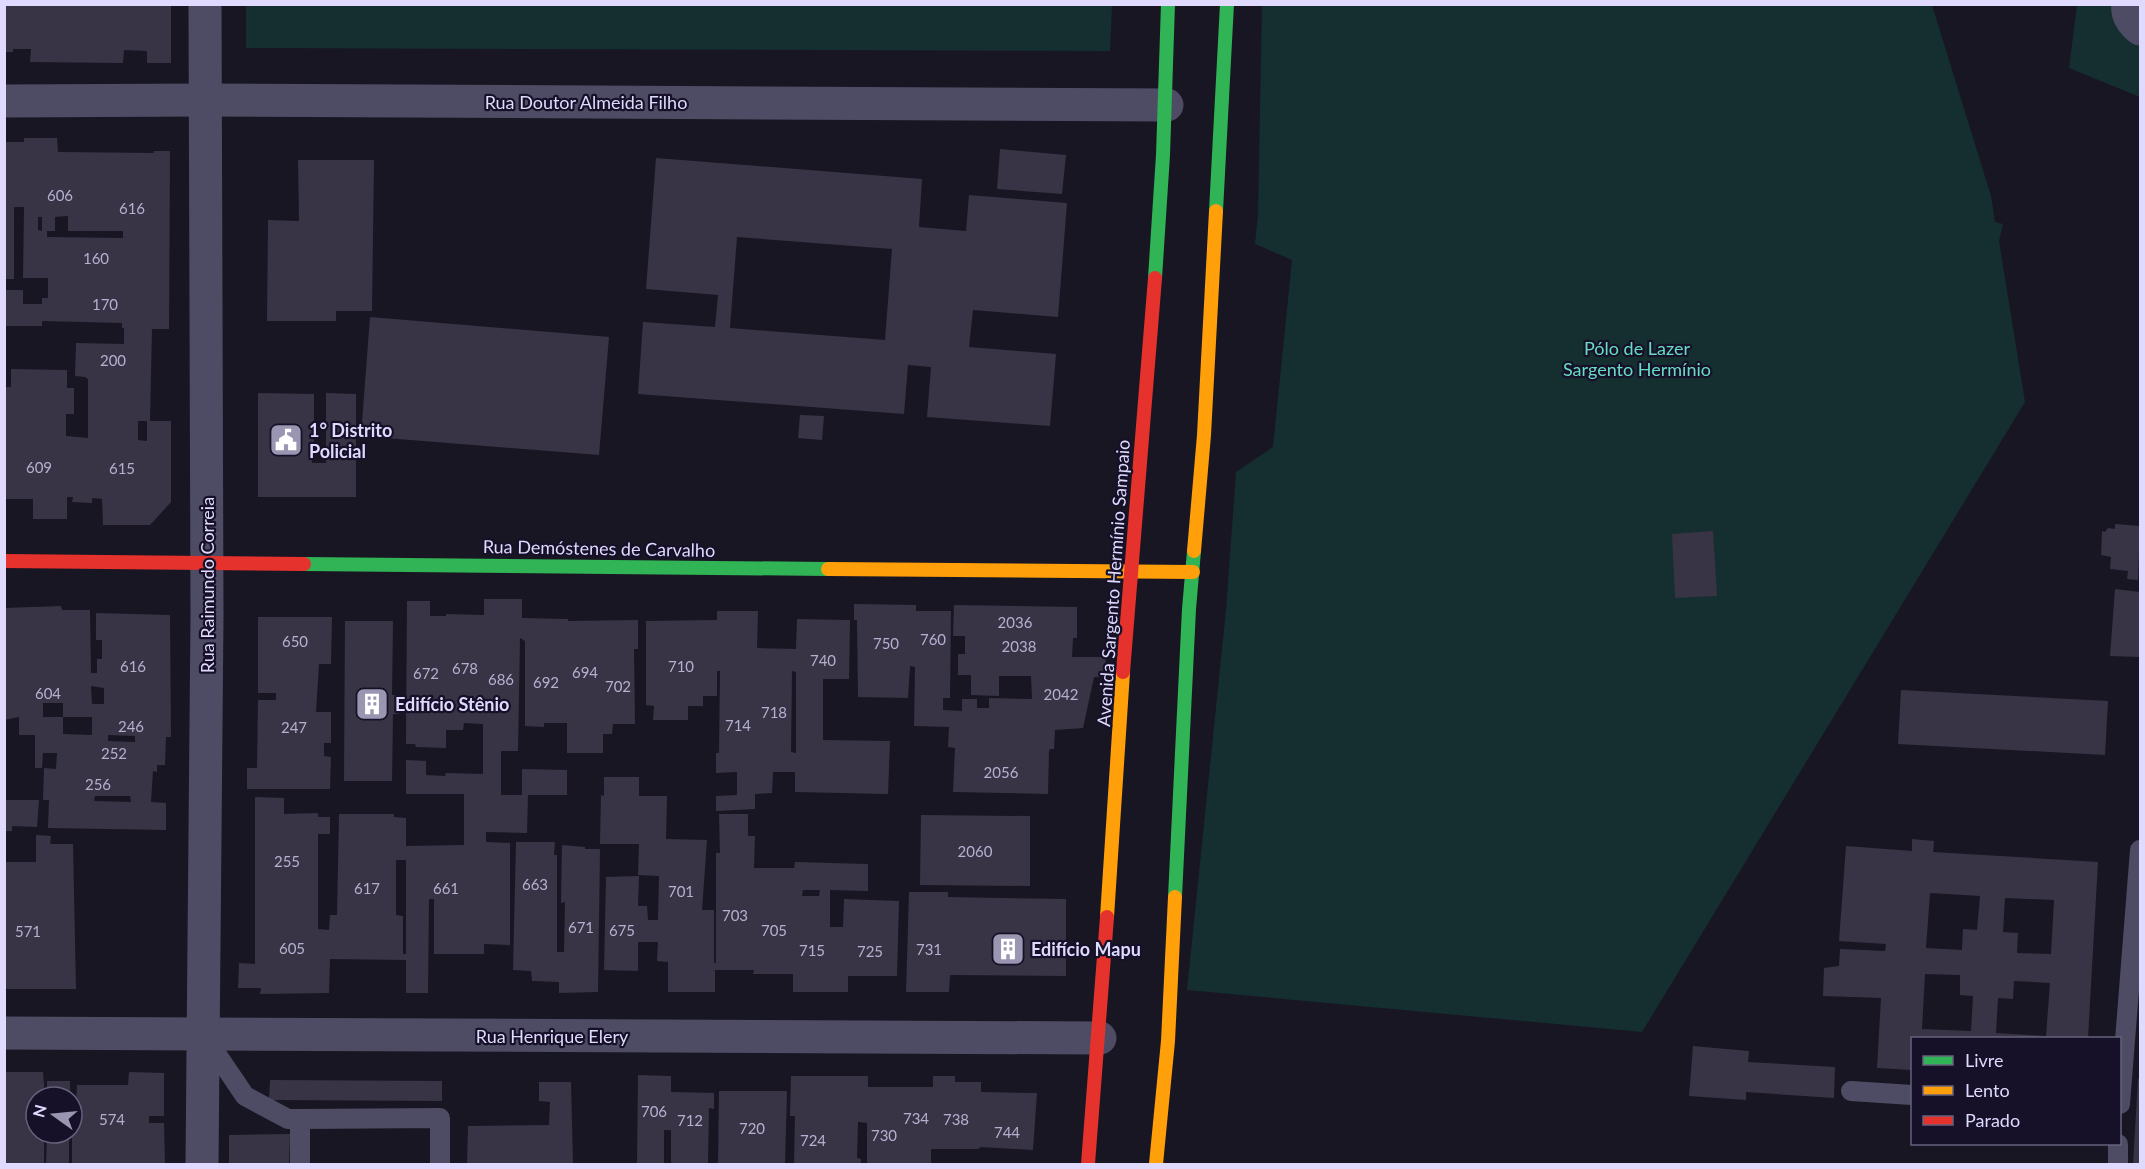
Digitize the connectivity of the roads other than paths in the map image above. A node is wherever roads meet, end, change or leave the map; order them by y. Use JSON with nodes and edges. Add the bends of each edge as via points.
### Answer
{"nodes":[{"id":1,"x":205,"y":4,"type":"edge"},
{"id":2,"x":1168,"y":4,"type":"edge"},
{"id":3,"x":1227,"y":4,"type":"edge"},
{"id":4,"x":2128,"y":4,"type":"edge"},
{"id":5,"x":2140,"y":29,"type":"edge"},
{"id":6,"x":204,"y":100,"type":"junction"},
{"id":7,"x":4,"y":101,"type":"edge"},
{"id":8,"x":1167,"y":105,"type":"junction"},
{"id":9,"x":4,"y":561,"type":"edge"},
{"id":10,"x":207,"y":561,"type":"junction"},
{"id":11,"x":1131,"y":572,"type":"junction"},
{"id":12,"x":1192,"y":572,"type":"junction"},
{"id":13,"x":2140,"y":850,"type":"edge"},
{"id":14,"x":4,"y":1033,"type":"edge"},
{"id":15,"x":204,"y":1035,"type":"junction"},
{"id":16,"x":1100,"y":1038,"type":"junction"},
{"id":17,"x":1851,"y":1091,"type":"dead end"},
{"id":18,"x":2121,"y":1091,"type":"edge"},
{"id":19,"x":1911,"y":1095,"type":"edge"},
{"id":20,"x":300,"y":1119,"type":"junction"},
{"id":21,"x":2118,"y":1145,"type":"edge"},
{"id":22,"x":202,"y":1164,"type":"edge"},
{"id":23,"x":300,"y":1164,"type":"edge"},
{"id":24,"x":440,"y":1164,"type":"edge"},
{"id":25,"x":1088,"y":1164,"type":"edge"},
{"id":26,"x":1156,"y":1164,"type":"edge"},
{"id":27,"x":2118,"y":1164,"type":"edge"}],
"edges":[{"from":1,"to":6,"type":"street","name":"Rua Raimundo Correia"},
{"from":2,"to":8,"type":"main road","name":"Avenida Sargento Hermínio Sampaio"},
{"from":3,"to":12,"type":"main road","via":[[1204,435]]},
{"from":4,"to":5,"type":"street","via":[[2133,23]]},
{"from":6,"to":7,"type":"street","name":"Rua Doutor Almeida Filho"},
{"from":6,"to":8,"type":"street","name":"Rua Doutor Almeida Filho"},
{"from":6,"to":10,"type":"street","name":"Rua Raimundo Correia"},
{"from":8,"to":11,"type":"main road","name":"Avenida Sargento Hermínio Sampaio"},
{"from":9,"to":10,"type":"main road","name":"Rua Demóstenes de Carvalho"},
{"from":10,"to":11,"type":"main road","name":"Rua Demóstenes de Carvalho"},
{"from":10,"to":15,"type":"street","name":"Rua Raimundo Correia"},
{"from":11,"to":12,"type":"main road","name":"Rua Demóstenes de Carvalho"},
{"from":11,"to":16,"type":"main road","name":"Avenida Sargento Hermínio Sampaio"},
{"from":12,"to":26,"type":"main road","via":[[1168,1041]]},
{"from":13,"to":18,"type":"lane"},
{"from":14,"to":15,"type":"street","name":"Rua Henrique Elery"},
{"from":15,"to":16,"type":"street","name":"Rua Henrique Elery"},
{"from":15,"to":20,"type":"lane","via":[[245,1096],[288,1119]]},
{"from":15,"to":22,"type":"street","name":"Rua Raimundo Correia"},
{"from":16,"to":25,"type":"main road","name":"Avenida Sargento Hermínio Sampaio"},
{"from":17,"to":19,"type":"lane"},
{"from":20,"to":23,"type":"lane"},
{"from":20,"to":24,"type":"lane","via":[[440,1118]]},
{"from":21,"to":27,"type":"lane"}]}
